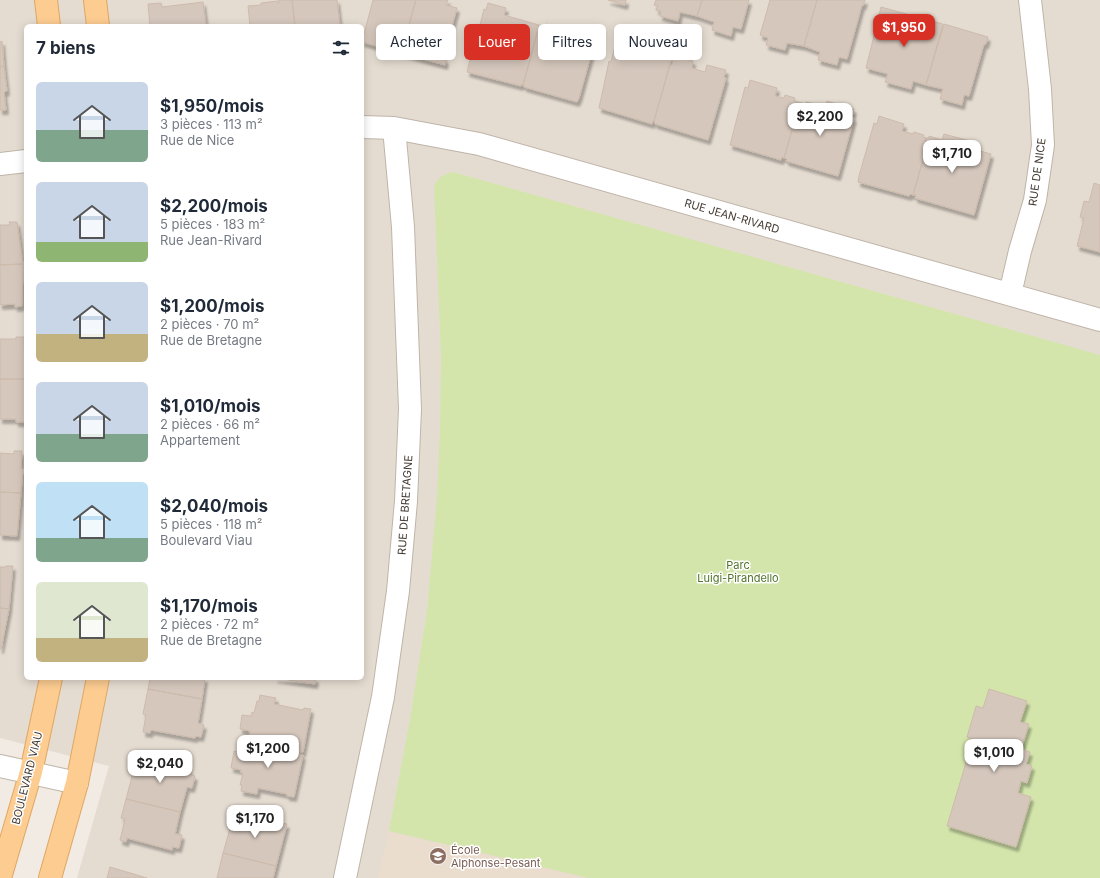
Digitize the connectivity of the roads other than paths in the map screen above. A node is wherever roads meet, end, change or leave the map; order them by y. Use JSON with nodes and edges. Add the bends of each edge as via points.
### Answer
{"nodes":[{"id":1,"x":46,"y":0,"type":"edge"},
{"id":2,"x":95,"y":0,"type":"edge"},
{"id":3,"x":1030,"y":0,"type":"edge"},
{"id":4,"x":49,"y":24,"type":"edge"},
{"id":5,"x":98,"y":24,"type":"edge"},
{"id":6,"x":364,"y":127,"type":"edge"},
{"id":7,"x":394,"y":128,"type":"junction"},
{"id":8,"x":24,"y":161,"type":"edge"},
{"id":9,"x":0,"y":164,"type":"edge"},
{"id":10,"x":1010,"y":294,"type":"junction"},
{"id":11,"x":1100,"y":320,"type":"edge"},
{"id":12,"x":51,"y":680,"type":"edge"},
{"id":13,"x":98,"y":680,"type":"edge"},
{"id":14,"x":0,"y":766,"type":"edge"},
{"id":15,"x":31,"y":772,"type":"junction"},
{"id":16,"x":77,"y":783,"type":"junction"},
{"id":17,"x":0,"y":878,"type":"edge"},
{"id":18,"x":50,"y":878,"type":"edge"},
{"id":19,"x":345,"y":878,"type":"edge"}],
"edges":[{"from":1,"to":4,"type":"main road"},
{"from":2,"to":5,"type":"main road"},
{"from":3,"to":10,"type":"street","name":"RUE DE NICE","via":[[1040,89],[1042,145],[1035,200]]},
{"from":6,"to":7,"type":"street","name":"RUE JEAN-RIVARD"},
{"from":7,"to":10,"type":"street","name":"RUE JEAN-RIVARD","via":[[479,144]]},
{"from":7,"to":19,"type":"street","name":"RUE DE BRETAGNE","via":[[403,227],[410,409],[406,501],[398,590],[383,697]]},
{"from":8,"to":9,"type":"street"},
{"from":10,"to":11,"type":"street","name":"RUE JEAN-RIVARD"},
{"from":12,"to":15,"type":"main road","name":"BOULEVARD VIAU"},
{"from":13,"to":16,"type":"main road"},
{"from":14,"to":15,"type":"street"},
{"from":15,"to":16,"type":"street"},
{"from":15,"to":17,"type":"main road","name":"BOULEVARD VIAU"},
{"from":16,"to":18,"type":"main road"}]}
